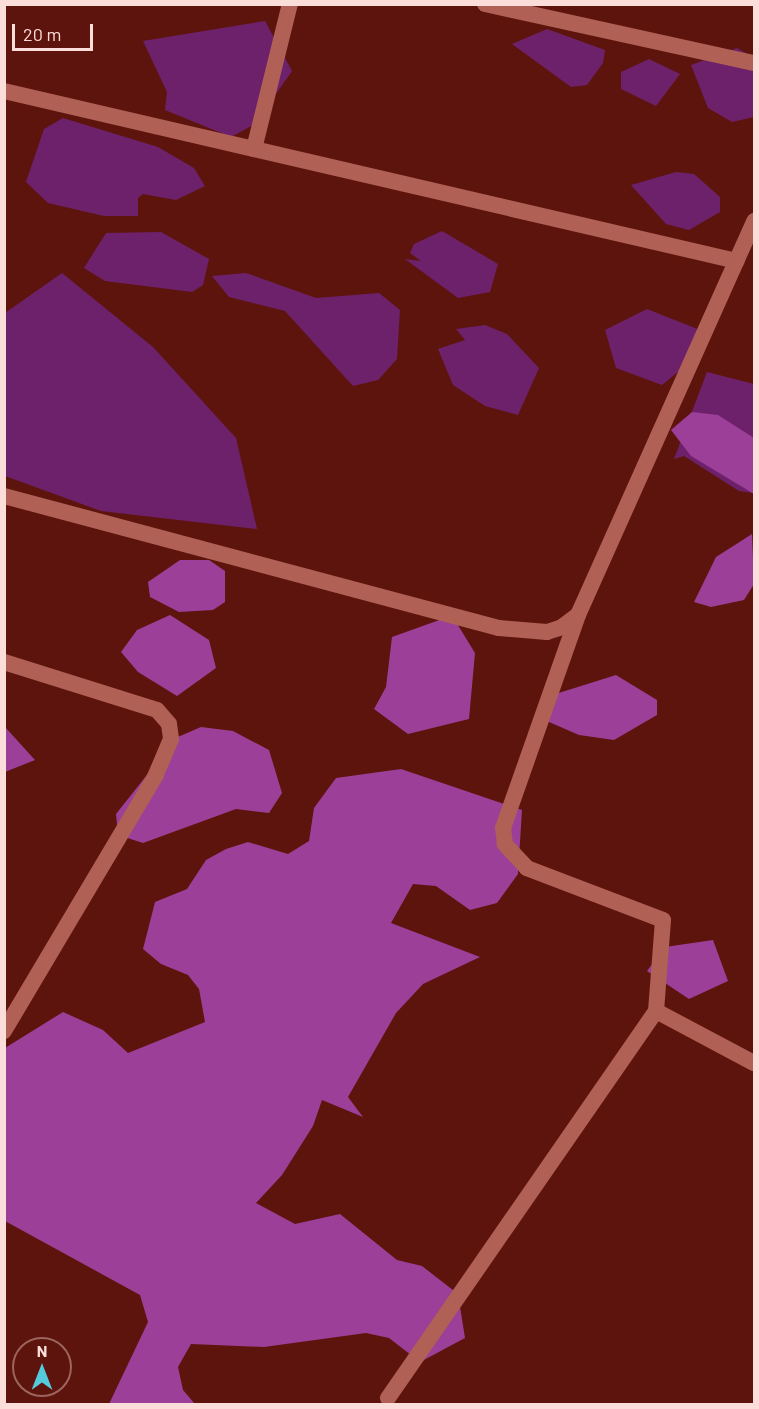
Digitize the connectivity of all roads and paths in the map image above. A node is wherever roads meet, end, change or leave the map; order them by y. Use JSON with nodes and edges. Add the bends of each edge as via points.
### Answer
{"nodes":[{"id":1,"x":290,"y":4,"type":"edge"},
{"id":2,"x":485,"y":4,"type":"edge"},
{"id":3,"x":754,"y":63,"type":"edge"},
{"id":4,"x":4,"y":91,"type":"edge"},
{"id":5,"x":254,"y":149,"type":"junction"},
{"id":6,"x":754,"y":221,"type":"edge"},
{"id":7,"x":737,"y":261,"type":"junction"},
{"id":8,"x":4,"y":496,"type":"edge"},
{"id":9,"x":578,"y":615,"type":"junction"},
{"id":10,"x":4,"y":662,"type":"edge"},
{"id":11,"x":656,"y":1011,"type":"junction"},
{"id":12,"x":4,"y":1031,"type":"edge"},
{"id":13,"x":754,"y":1064,"type":"edge"},
{"id":14,"x":388,"y":1398,"type":"dead end"}],
"edges":[{"from":1,"to":5,"type":"street"},
{"from":2,"to":3,"type":"street"},
{"from":4,"to":5,"type":"street"},
{"from":5,"to":7,"type":"street"},
{"from":6,"to":7,"type":"street"},
{"from":7,"to":9,"type":"street"},
{"from":8,"to":9,"type":"street","via":[[499,628],[547,632]]},
{"from":9,"to":11,"type":"street","via":[[503,828],[505,844],[527,868],[663,920]]},
{"from":10,"to":12,"type":"street","via":[[158,710],[169,724],[171,739],[156,775]]},
{"from":11,"to":13,"type":"street"},
{"from":11,"to":14,"type":"street"}]}
